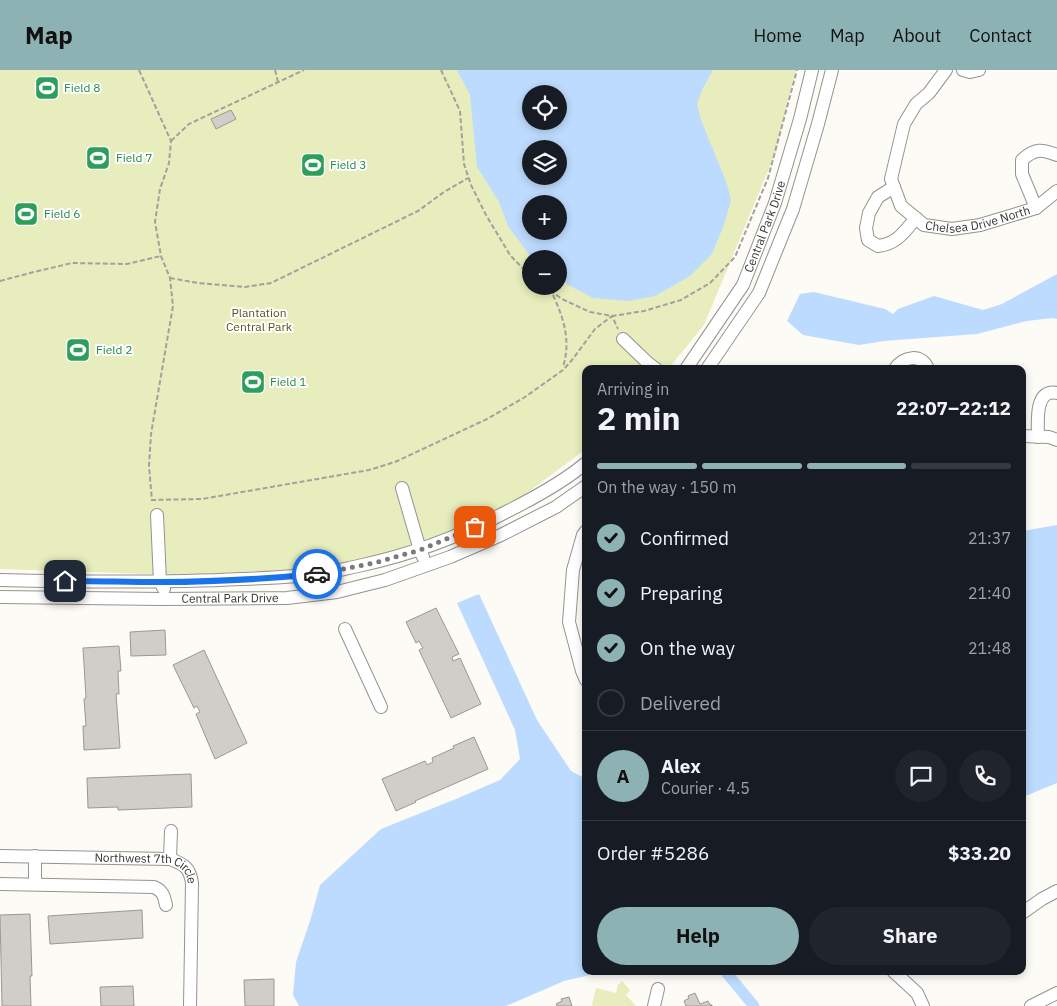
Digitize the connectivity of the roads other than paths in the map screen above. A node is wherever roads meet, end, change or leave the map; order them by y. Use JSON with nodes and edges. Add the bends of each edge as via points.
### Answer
{"nodes":[{"id":1,"x":812,"y":70,"type":"edge"},
{"id":2,"x":832,"y":70,"type":"edge"},
{"id":3,"x":946,"y":70,"type":"edge"},
{"id":4,"x":963,"y":70,"type":"edge"},
{"id":5,"x":979,"y":70,"type":"edge"},
{"id":6,"x":1057,"y":155,"type":"edge"},
{"id":7,"x":894,"y":187,"type":"junction"},
{"id":8,"x":1057,"y":191,"type":"edge"},
{"id":9,"x":1036,"y":208,"type":"junction"},
{"id":10,"x":916,"y":218,"type":"junction"},
{"id":11,"x":623,"y":339,"type":"road end"},
{"id":12,"x":650,"y":365,"type":"edge"},
{"id":13,"x":689,"y":365,"type":"edge"},
{"id":14,"x":710,"y":365,"type":"edge"},
{"id":15,"x":897,"y":365,"type":"edge"},
{"id":16,"x":927,"y":365,"type":"edge"},
{"id":17,"x":1057,"y":393,"type":"edge"},
{"id":18,"x":1026,"y":436,"type":"edge"},
{"id":19,"x":1038,"y":437,"type":"junction"},
{"id":20,"x":1057,"y":440,"type":"edge"},
{"id":21,"x":582,"y":466,"type":"edge"},
{"id":22,"x":402,"y":488,"type":"dead end"},
{"id":23,"x":582,"y":489,"type":"edge"},
{"id":24,"x":157,"y":515,"type":"road end"},
{"id":25,"x":582,"y":538,"type":"edge"},
{"id":26,"x":420,"y":550,"type":"junction"},
{"id":27,"x":427,"y":566,"type":"junction"},
{"id":28,"x":0,"y":580,"type":"edge"},
{"id":29,"x":160,"y":582,"type":"junction"},
{"id":30,"x":0,"y":597,"type":"edge"},
{"id":31,"x":169,"y":599,"type":"junction"},
{"id":32,"x":345,"y":629,"type":"dead end"},
{"id":33,"x":582,"y":671,"type":"edge"},
{"id":34,"x":381,"y":707,"type":"dead end"},
{"id":35,"x":171,"y":831,"type":"dead end"},
{"id":36,"x":0,"y":856,"type":"edge"},
{"id":37,"x":35,"y":856,"type":"junction"},
{"id":38,"x":170,"y":859,"type":"junction"},
{"id":39,"x":0,"y":884,"type":"edge"},
{"id":40,"x":35,"y":884,"type":"junction"},
{"id":41,"x":1057,"y":891,"type":"edge"},
{"id":42,"x":166,"y":905,"type":"dead end"},
{"id":43,"x":1026,"y":911,"type":"edge"},
{"id":44,"x":898,"y":975,"type":"edge"},
{"id":45,"x":658,"y":989,"type":"dead end"},
{"id":46,"x":1057,"y":993,"type":"edge"},
{"id":47,"x":190,"y":1006,"type":"edge"},
{"id":48,"x":654,"y":1006,"type":"edge"},
{"id":49,"x":924,"y":1006,"type":"edge"},
{"id":50,"x":1031,"y":1006,"type":"edge"}],
"edges":[{"from":1,"to":13,"type":"street","name":"Central Park Drive","via":[[775,203],[743,285]]},
{"from":2,"to":14,"type":"street","name":"Central Park Drive","via":[[793,209],[759,293]]},
{"from":3,"to":7,"type":"street","name":"Chelsea Drive North","via":[[916,104],[904,124],[891,179]]},
{"from":4,"to":5,"type":"street"},
{"from":6,"to":9,"type":"street","via":[[1043,150],[1030,152],[1022,160],[1022,174]]},
{"from":7,"to":10,"type":"street","name":"Chelsea Drive North","via":[[901,206]]},
{"from":7,"to":10,"type":"street","via":[[878,197],[869,213],[868,240],[878,246],[888,245],[902,235]]},
{"from":8,"to":9,"type":"street","name":"Chelsea Drive North"},
{"from":9,"to":10,"type":"street","name":"Chelsea Drive North","via":[[980,225],[952,228],[924,225]]},
{"from":11,"to":12,"type":"street"},
{"from":15,"to":16,"type":"street","via":[[908,358],[919,358]]},
{"from":17,"to":19,"type":"street","via":[[1046,394],[1041,401]]},
{"from":18,"to":19,"type":"street"},
{"from":19,"to":20,"type":"street"},
{"from":21,"to":26,"type":"street","name":"Central Park Drive","via":[[538,496],[492,520]]},
{"from":22,"to":26,"type":"street"},
{"from":23,"to":27,"type":"street","name":"Central Park Drive","via":[[501,535]]},
{"from":24,"to":29,"type":"street"},
{"from":25,"to":33,"type":"street","via":[[573,570],[570,622]]},
{"from":26,"to":27,"type":"street"},
{"from":26,"to":29,"type":"street","name":"Central Park Drive","via":[[329,572]]},
{"from":27,"to":31,"type":"street","name":"Central Park Drive","via":[[337,592],[288,598]]},
{"from":28,"to":29,"type":"street","name":"Central Park Drive"},
{"from":29,"to":31,"type":"street"},
{"from":30,"to":31,"type":"street","name":"Central Park Drive"},
{"from":32,"to":34,"type":"street"},
{"from":35,"to":38,"type":"street"},
{"from":36,"to":37,"type":"street","name":"Northwest 7th Circle"},
{"from":37,"to":38,"type":"street","name":"Northwest 7th Circle"},
{"from":37,"to":40,"type":"street"},
{"from":38,"to":47,"type":"street","name":"Northwest 7th Circle","via":[[188,869],[192,883]]},
{"from":39,"to":40,"type":"street"},
{"from":40,"to":42,"type":"street","via":[[154,886],[164,896]]},
{"from":41,"to":43,"type":"street"},
{"from":44,"to":49,"type":"street","via":[[918,993]]},
{"from":45,"to":48,"type":"street"},
{"from":46,"to":50,"type":"street"}]}
